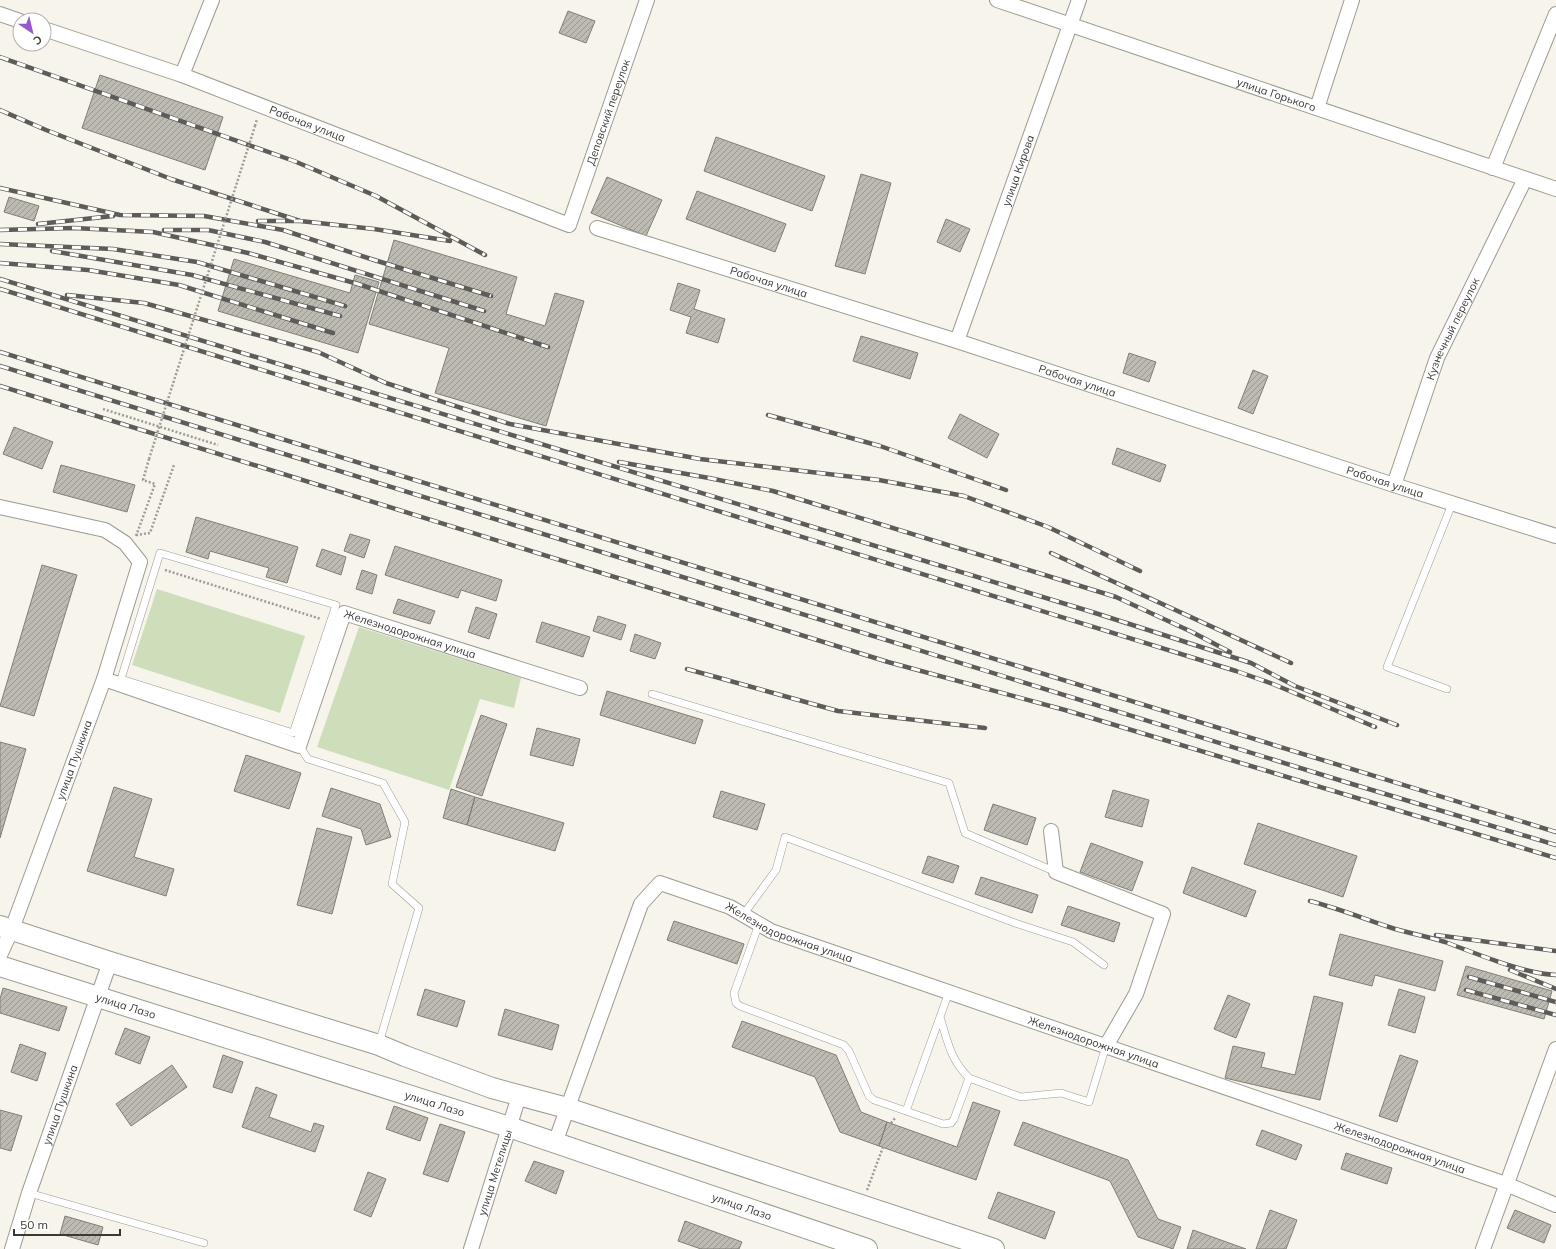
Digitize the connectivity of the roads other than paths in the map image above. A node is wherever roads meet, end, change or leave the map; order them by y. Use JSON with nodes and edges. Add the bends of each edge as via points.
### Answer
{"nodes":[{"id":1,"x":212,"y":0,"type":"edge"},
{"id":2,"x":647,"y":0,"type":"edge"},
{"id":3,"x":997,"y":0,"type":"edge"},
{"id":4,"x":1079,"y":0,"type":"edge"},
{"id":5,"x":1352,"y":0,"type":"edge"},
{"id":6,"x":0,"y":14,"type":"edge"},
{"id":7,"x":1556,"y":14,"type":"edge"},
{"id":8,"x":12,"y":18,"type":"edge"},
{"id":9,"x":1070,"y":24,"type":"junction"},
{"id":10,"x":52,"y":32,"type":"edge"},
{"id":11,"x":182,"y":75,"type":"junction"},
{"id":12,"x":1317,"y":108,"type":"junction"},
{"id":13,"x":1493,"y":168,"type":"junction"},
{"id":14,"x":1525,"y":178,"type":"junction"},
{"id":15,"x":1556,"y":189,"type":"edge"},
{"id":16,"x":569,"y":225,"type":"joint"},
{"id":17,"x":598,"y":228,"type":"dead end"},
{"id":18,"x":957,"y":341,"type":"junction"},
{"id":19,"x":1394,"y":485,"type":"junction"},
{"id":20,"x":1452,"y":504,"type":"junction"},
{"id":21,"x":0,"y":507,"type":"edge"},
{"id":22,"x":1556,"y":536,"type":"edge"},
{"id":23,"x":104,"y":679,"type":"junction"},
{"id":24,"x":580,"y":688,"type":"dead end"},
{"id":25,"x":1447,"y":689,"type":"dead end"},
{"id":26,"x":652,"y":694,"type":"dead end"},
{"id":27,"x":293,"y":733,"type":"junction"},
{"id":28,"x":299,"y":746,"type":"junction"},
{"id":29,"x":1051,"y":831,"type":"dead end"},
{"id":30,"x":1056,"y":872,"type":"junction"},
{"id":31,"x":743,"y":915,"type":"junction"},
{"id":32,"x":759,"y":924,"type":"junction"},
{"id":33,"x":6,"y":927,"type":"edge"},
{"id":34,"x":0,"y":955,"type":"edge"},
{"id":35,"x":110,"y":962,"type":"junction"},
{"id":36,"x":1104,"y":965,"type":"dead end"},
{"id":37,"x":0,"y":966,"type":"edge"},
{"id":38,"x":949,"y":992,"type":"junction"},
{"id":39,"x":98,"y":996,"type":"junction"},
{"id":40,"x":940,"y":1017,"type":"junction"},
{"id":41,"x":379,"y":1045,"type":"junction"},
{"id":42,"x":1106,"y":1046,"type":"junction"},
{"id":43,"x":1556,"y":1048,"type":"edge"},
{"id":44,"x":969,"y":1078,"type":"junction"},
{"id":45,"x":519,"y":1096,"type":"junction"},
{"id":46,"x":568,"y":1108,"type":"junction"},
{"id":47,"x":906,"y":1111,"type":"junction"},
{"id":48,"x":509,"y":1127,"type":"junction"},
{"id":49,"x":555,"y":1143,"type":"junction"},
{"id":50,"x":1506,"y":1184,"type":"junction"},
{"id":51,"x":29,"y":1193,"type":"junction"},
{"id":52,"x":1556,"y":1205,"type":"edge"},
{"id":53,"x":204,"y":1242,"type":"dead end"},
{"id":54,"x":12,"y":1249,"type":"edge"},
{"id":55,"x":471,"y":1249,"type":"edge"},
{"id":56,"x":867,"y":1249,"type":"edge"},
{"id":57,"x":994,"y":1249,"type":"edge"},
{"id":58,"x":1483,"y":1249,"type":"edge"}],
"edges":[{"from":1,"to":11,"type":"street"},
{"from":2,"to":16,"type":"street","name":"Деповский переулок"},
{"from":3,"to":9,"type":"street","name":"улица Горького"},
{"from":4,"to":9,"type":"street","name":"улица Кирова"},
{"from":5,"to":12,"type":"street"},
{"from":6,"to":8,"type":"street"},
{"from":7,"to":13,"type":"street"},
{"from":9,"to":12,"type":"street","name":"улица Горького"},
{"from":9,"to":18,"type":"street","name":"улица Кирова"},
{"from":10,"to":11,"type":"street","name":"Рабочая улица"},
{"from":11,"to":16,"type":"street","name":"Рабочая улица"},
{"from":12,"to":13,"type":"street","name":"улица Горького"},
{"from":13,"to":14,"type":"street","name":"улица Горького"},
{"from":14,"to":15,"type":"street","name":"улица Горького"},
{"from":14,"to":19,"type":"street","name":"Кузнечный переулок","via":[[1438,358]]},
{"from":17,"to":18,"type":"street","name":"Рабочая улица"},
{"from":18,"to":19,"type":"street","name":"Рабочая улица"},
{"from":19,"to":20,"type":"street","name":"Рабочая улица"},
{"from":20,"to":22,"type":"street","name":"Рабочая улица"},
{"from":20,"to":25,"type":"lane","via":[[1387,667]]},
{"from":21,"to":23,"type":"street","name":"улица Пушкина","via":[[105,530],[125,543],[140,562]]},
{"from":23,"to":28,"type":"street"},
{"from":23,"to":33,"type":"street","name":"улица Пушкина"},
{"from":24,"to":28,"type":"street","name":"Железнодорожная улица","via":[[344,613]]},
{"from":26,"to":30,"type":"lane","via":[[949,783],[966,833]]},
{"from":27,"to":27,"type":"lane","via":[[336,605],[160,554],[121,679]]},
{"from":27,"to":28,"type":"lane"},
{"from":28,"to":41,"type":"lane","via":[[308,760],[383,783],[405,822],[392,884],[418,908]]},
{"from":29,"to":30,"type":"street"},
{"from":30,"to":42,"type":"street","via":[[1163,914],[1136,994]]},
{"from":31,"to":32,"type":"street","name":"Железнодорожная улица"},
{"from":31,"to":36,"type":"lane","via":[[776,870],[785,837],[1015,923],[1073,942]]},
{"from":31,"to":46,"type":"street","name":"Железнодорожная улица","via":[[730,907],[660,884],[641,904]]},
{"from":32,"to":38,"type":"street","name":"Железнодорожная улица","via":[[771,931]]},
{"from":32,"to":47,"type":"lane","via":[[734,993],[736,1003],[844,1045],[869,1096]]},
{"from":33,"to":34,"type":"street","name":"улица Пушкина"},
{"from":33,"to":35,"type":"street"},
{"from":35,"to":39,"type":"street","name":"улица Пушкина"},
{"from":35,"to":41,"type":"street"},
{"from":37,"to":39,"type":"street","name":"улица Лазо"},
{"from":38,"to":40,"type":"lane"},
{"from":38,"to":42,"type":"street","name":"Железнодорожная улица"},
{"from":39,"to":48,"type":"street","name":"улица Лазо"},
{"from":39,"to":51,"type":"street","name":"улица Пушкина"},
{"from":40,"to":44,"type":"lane","via":[[952,1056],[960,1070]]},
{"from":40,"to":47,"type":"lane"},
{"from":41,"to":45,"type":"street"},
{"from":42,"to":44,"type":"lane","via":[[1089,1102],[1060,1093],[1021,1097]]},
{"from":42,"to":50,"type":"street","name":"Железнодорожная улица"},
{"from":43,"to":50,"type":"street"},
{"from":44,"to":47,"type":"lane","via":[[951,1123],[943,1124]]},
{"from":45,"to":46,"type":"street"},
{"from":45,"to":48,"type":"street","name":"улица Метелицы"},
{"from":46,"to":49,"type":"street"},
{"from":46,"to":57,"type":"street"},
{"from":48,"to":49,"type":"street","name":"улица Лазо"},
{"from":48,"to":55,"type":"street","name":"улица Метелицы"},
{"from":49,"to":56,"type":"street","name":"улица Лазо"},
{"from":50,"to":52,"type":"street","name":"Железнодорожная улица"},
{"from":50,"to":58,"type":"street"},
{"from":51,"to":53,"type":"lane"},
{"from":51,"to":54,"type":"street","name":"улица Пушкина"}]}
